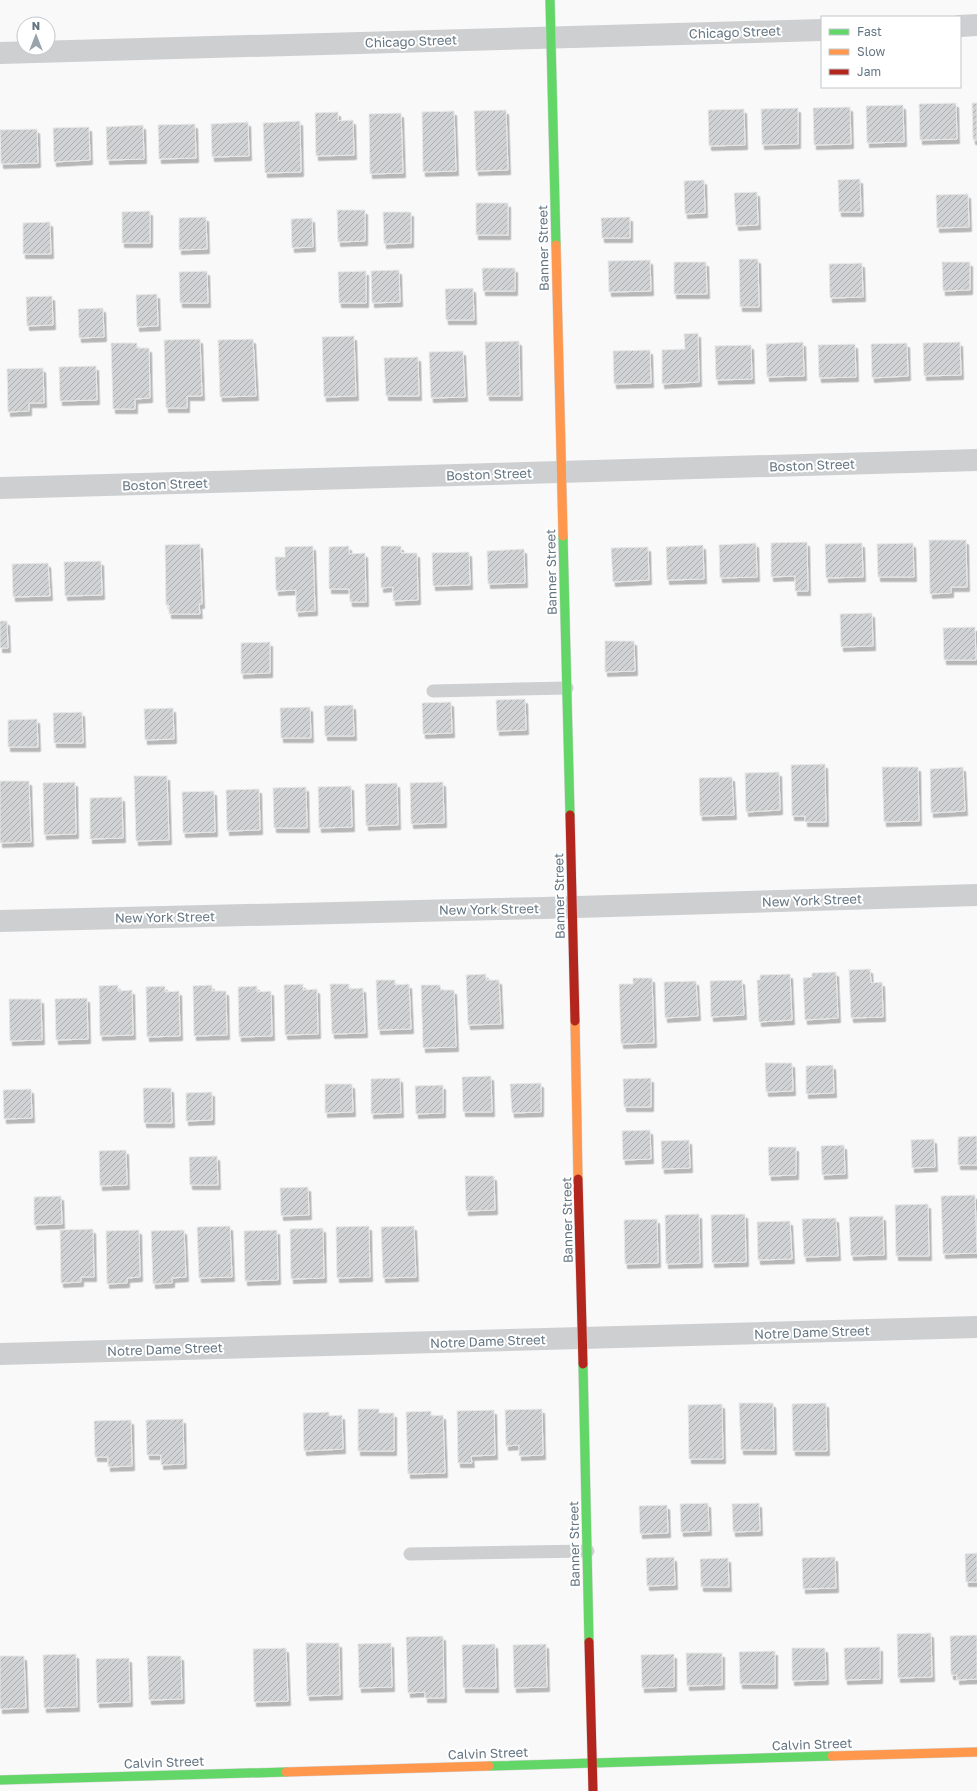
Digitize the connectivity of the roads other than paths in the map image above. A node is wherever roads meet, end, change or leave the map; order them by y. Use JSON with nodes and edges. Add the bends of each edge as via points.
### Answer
{"nodes":[{"id":1,"x":550,"y":0,"type":"edge"},
{"id":2,"x":977,"y":25,"type":"edge"},
{"id":3,"x":961,"y":26,"type":"edge"},
{"id":4,"x":821,"y":30,"type":"edge"},
{"id":5,"x":551,"y":37,"type":"junction"},
{"id":6,"x":0,"y":53,"type":"edge"},
{"id":7,"x":977,"y":460,"type":"edge"},
{"id":8,"x":562,"y":472,"type":"junction"},
{"id":9,"x":0,"y":488,"type":"edge"},
{"id":10,"x":567,"y":688,"type":"junction"},
{"id":11,"x":433,"y":691,"type":"dead end"},
{"id":12,"x":977,"y":895,"type":"edge"},
{"id":13,"x":572,"y":907,"type":"junction"},
{"id":14,"x":0,"y":920,"type":"edge"},
{"id":15,"x":977,"y":1327,"type":"edge"},
{"id":16,"x":583,"y":1338,"type":"junction"},
{"id":17,"x":0,"y":1354,"type":"edge"},
{"id":18,"x":588,"y":1551,"type":"junction"},
{"id":19,"x":410,"y":1554,"type":"dead end"},
{"id":20,"x":977,"y":1752,"type":"edge"},
{"id":21,"x":592,"y":1763,"type":"junction"},
{"id":22,"x":0,"y":1780,"type":"edge"},
{"id":23,"x":593,"y":1791,"type":"edge"}],
"edges":[{"from":1,"to":5,"type":"street","name":"Banner Street"},
{"from":2,"to":3,"type":"street"},
{"from":4,"to":5,"type":"street","name":"Chicago Street"},
{"from":5,"to":6,"type":"street","name":"Chicago Street"},
{"from":5,"to":8,"type":"street","name":"Banner Street"},
{"from":7,"to":8,"type":"street","name":"Boston Street"},
{"from":8,"to":9,"type":"street","name":"Boston Street"},
{"from":8,"to":10,"type":"street","name":"Banner Street"},
{"from":10,"to":11,"type":"lane"},
{"from":10,"to":13,"type":"street","name":"Banner Street"},
{"from":12,"to":13,"type":"street","name":"New York Street"},
{"from":13,"to":14,"type":"street","name":"New York Street"},
{"from":13,"to":16,"type":"street","name":"Banner Street"},
{"from":15,"to":16,"type":"street","name":"Notre Dame Street"},
{"from":16,"to":17,"type":"street","name":"Notre Dame Street"},
{"from":16,"to":18,"type":"street","name":"Banner Street"},
{"from":18,"to":19,"type":"lane"},
{"from":18,"to":21,"type":"street","name":"Banner Street"},
{"from":20,"to":21,"type":"street","name":"Calvin Street"},
{"from":21,"to":22,"type":"street","name":"Calvin Street"},
{"from":21,"to":23,"type":"street","name":"Banner Street"}]}
